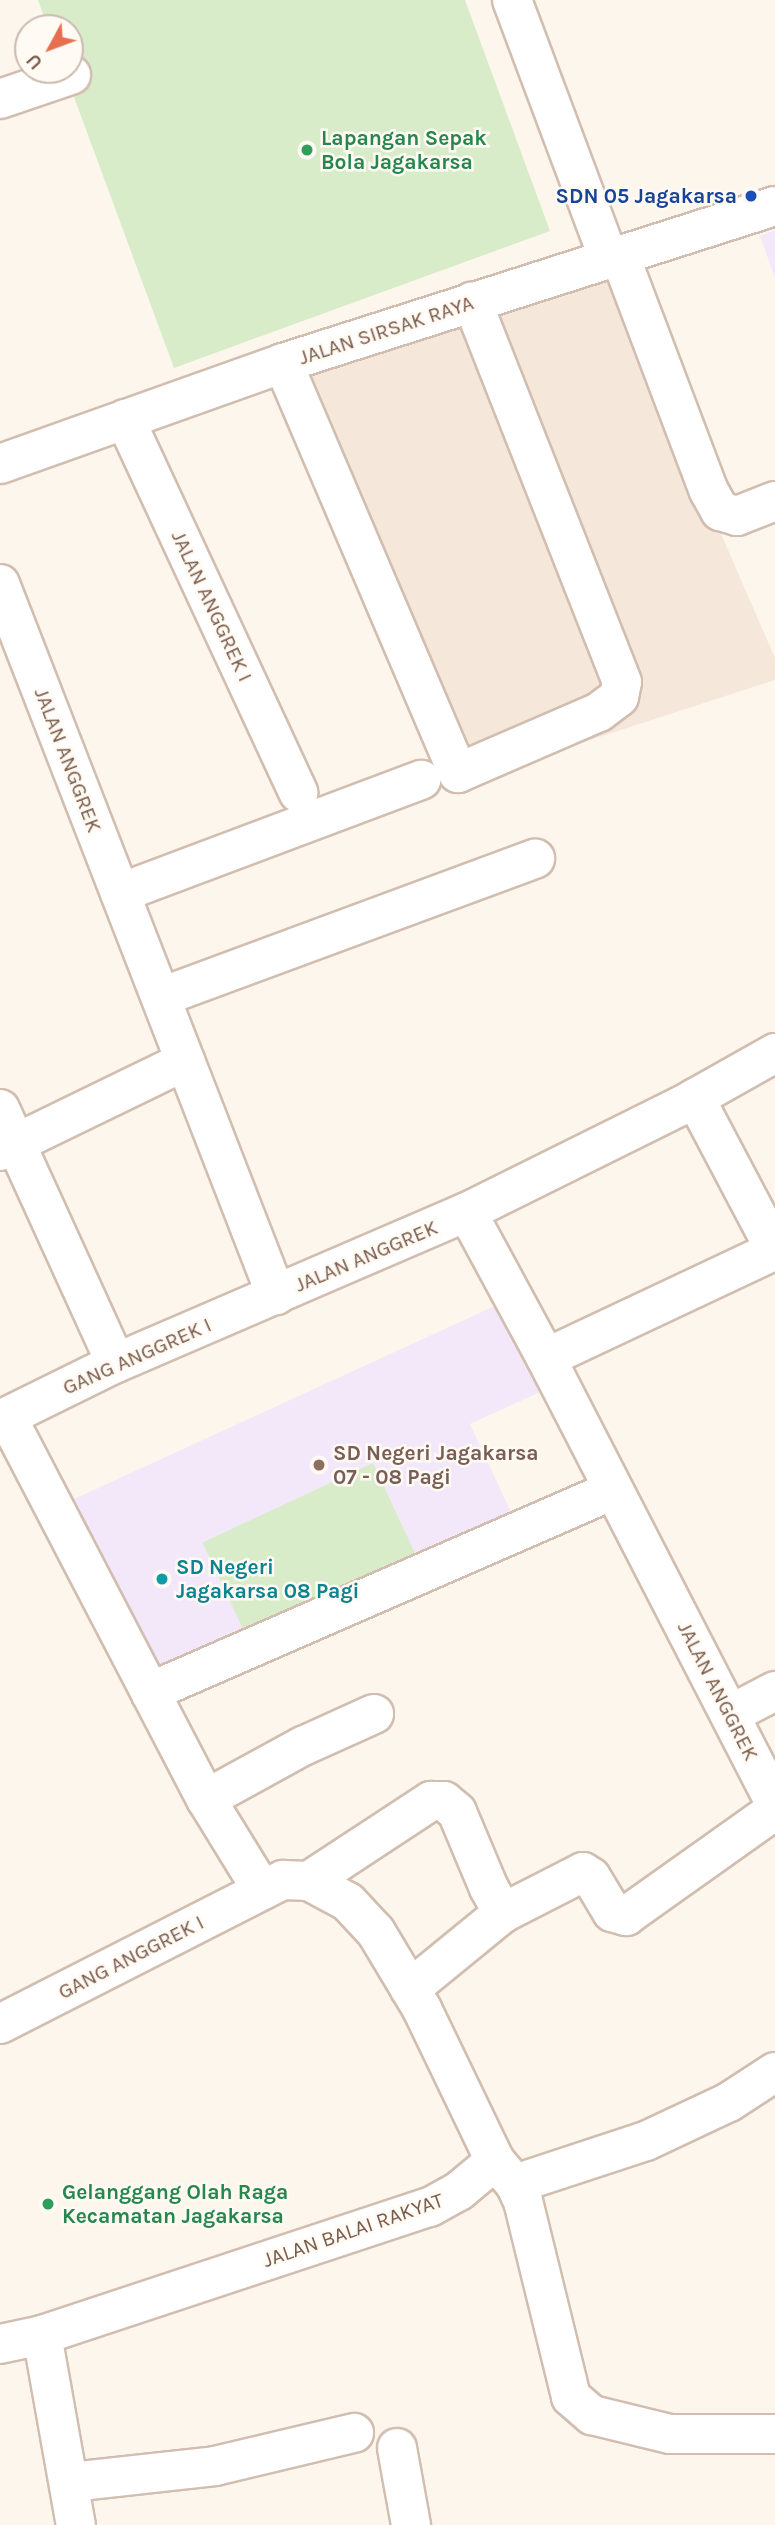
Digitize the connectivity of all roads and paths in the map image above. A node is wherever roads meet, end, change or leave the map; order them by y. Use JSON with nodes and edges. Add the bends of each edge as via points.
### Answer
{"nodes":[{"id":1,"x":512,"y":0,"type":"edge"},
{"id":2,"x":44,"y":84,"type":"edge"},
{"id":3,"x":0,"y":99,"type":"edge"},
{"id":4,"x":775,"y":206,"type":"edge"},
{"id":5,"x":614,"y":258,"type":"junction"},
{"id":6,"x":472,"y":301,"type":"junction"},
{"id":7,"x":284,"y":363,"type":"junction"},
{"id":8,"x":125,"y":419,"type":"junction"},
{"id":9,"x":0,"y":464,"type":"edge"},
{"id":10,"x":775,"y":501,"type":"edge"},
{"id":11,"x":0,"y":584,"type":"edge"},
{"id":12,"x":421,"y":780,"type":"dead end"},
{"id":13,"x":299,"y":793,"type":"dead end"},
{"id":14,"x":535,"y":859,"type":"dead end"},
{"id":15,"x":120,"y":893,"type":"junction"},
{"id":16,"x":161,"y":997,"type":"junction"},
{"id":17,"x":775,"y":1053,"type":"edge"},
{"id":18,"x":185,"y":1061,"type":"junction"},
{"id":19,"x":695,"y":1098,"type":"junction"},
{"id":20,"x":0,"y":1109,"type":"edge"},
{"id":21,"x":8,"y":1147,"type":"edge"},
{"id":22,"x":467,"y":1212,"type":"junction"},
{"id":23,"x":775,"y":1250,"type":"edge"},
{"id":24,"x":276,"y":1295,"type":"junction"},
{"id":25,"x":546,"y":1358,"type":"junction"},
{"id":26,"x":116,"y":1363,"type":"junction"},
{"id":27,"x":3,"y":1419,"type":"edge"},
{"id":28,"x":614,"y":1490,"type":"junction"},
{"id":29,"x":775,"y":1691,"type":"edge"},
{"id":30,"x":150,"y":1692,"type":"junction"},
{"id":31,"x":374,"y":1714,"type":"dead end"},
{"id":32,"x":731,"y":1714,"type":"junction"},
{"id":33,"x":206,"y":1800,"type":"junction"},
{"id":34,"x":775,"y":1802,"type":"edge"},
{"id":35,"x":775,"y":1810,"type":"edge"},
{"id":36,"x":309,"y":1881,"type":"junction"},
{"id":37,"x":262,"y":1890,"type":"junction"},
{"id":38,"x":503,"y":1913,"type":"junction"},
{"id":39,"x":410,"y":1989,"type":"junction"},
{"id":40,"x":0,"y":2024,"type":"edge"},
{"id":41,"x":775,"y":2072,"type":"edge"},
{"id":42,"x":505,"y":2173,"type":"junction"},
{"id":43,"x":42,"y":2335,"type":"junction"},
{"id":44,"x":0,"y":2344,"type":"edge"},
{"id":45,"x":354,"y":2433,"type":"dead end"},
{"id":46,"x":775,"y":2434,"type":"edge"},
{"id":47,"x":397,"y":2448,"type":"dead end"},
{"id":48,"x":71,"y":2482,"type":"junction"},
{"id":49,"x":76,"y":2525,"type":"edge"},
{"id":50,"x":411,"y":2525,"type":"edge"}],
"edges":[{"from":1,"to":5,"type":"street"},
{"from":2,"to":3,"type":"street"},
{"from":4,"to":5,"type":"street","name":"JALAN SIRSAK RAYA"},
{"from":5,"to":6,"type":"street","name":"JALAN SIRSAK RAYA"},
{"from":5,"to":10,"type":"street","via":[[720,511],[737,516]]},
{"from":6,"to":7,"type":"street","name":"JALAN SIRSAK RAYA"},
{"from":6,"to":7,"type":"street","via":[[622,682],[619,697],[599,712],[458,773]]},
{"from":7,"to":8,"type":"street","name":"JALAN SIRSAK RAYA"},
{"from":8,"to":9,"type":"street","name":"JALAN SIRSAK RAYA"},
{"from":8,"to":13,"type":"street","name":"JALAN ANGGREK I"},
{"from":11,"to":15,"type":"street","name":"JALAN ANGGREK"},
{"from":12,"to":15,"type":"street"},
{"from":14,"to":16,"type":"street"},
{"from":15,"to":16,"type":"street","name":"JALAN ANGGREK"},
{"from":16,"to":18,"type":"street","name":"JALAN ANGGREK"},
{"from":17,"to":19,"type":"street"},
{"from":18,"to":21,"type":"street"},
{"from":18,"to":24,"type":"street","name":"JALAN ANGGREK"},
{"from":19,"to":22,"type":"street"},
{"from":19,"to":23,"type":"street"},
{"from":20,"to":21,"type":"street"},
{"from":21,"to":26,"type":"street"},
{"from":22,"to":24,"type":"street","name":"JALAN ANGGREK"},
{"from":22,"to":25,"type":"street","name":"JALAN ANGGREK"},
{"from":23,"to":25,"type":"street"},
{"from":24,"to":26,"type":"street","name":"GANG ANGGREK I"},
{"from":25,"to":28,"type":"street","name":"JALAN ANGGREK"},
{"from":26,"to":27,"type":"street","name":"GANG ANGGREK I"},
{"from":27,"to":30,"type":"street"},
{"from":28,"to":30,"type":"street"},
{"from":28,"to":32,"type":"street","name":"JALAN ANGGREK"},
{"from":29,"to":32,"type":"street"},
{"from":30,"to":33,"type":"street"},
{"from":31,"to":33,"type":"street"},
{"from":32,"to":34,"type":"street","name":"JALAN ANGGREK"},
{"from":33,"to":37,"type":"street"},
{"from":35,"to":38,"type":"street","via":[[626,1916],[612,1912],[592,1877],[583,1872]]},
{"from":36,"to":37,"type":"street","name":"GANG ANGGREK I","via":[[283,1880]]},
{"from":36,"to":38,"type":"street","via":[[431,1801],[444,1801],[457,1812]]},
{"from":36,"to":39,"type":"street","via":[[362,1915]]},
{"from":37,"to":40,"type":"street","name":"GANG ANGGREK I"},
{"from":38,"to":39,"type":"street"},
{"from":39,"to":42,"type":"street"},
{"from":41,"to":42,"type":"street","via":[[729,2102],[646,2141]]},
{"from":42,"to":43,"type":"street","name":"JALAN BALAI RAKYAT","via":[[430,2207]]},
{"from":42,"to":46,"type":"street","via":[[523,2201],[571,2397],[592,2415],[670,2434]]},
{"from":43,"to":44,"type":"street","name":"JALAN BALAI RAKYAT"},
{"from":43,"to":48,"type":"street"},
{"from":45,"to":48,"type":"street","via":[[215,2466]]},
{"from":47,"to":50,"type":"street"},
{"from":48,"to":49,"type":"street"}]}
